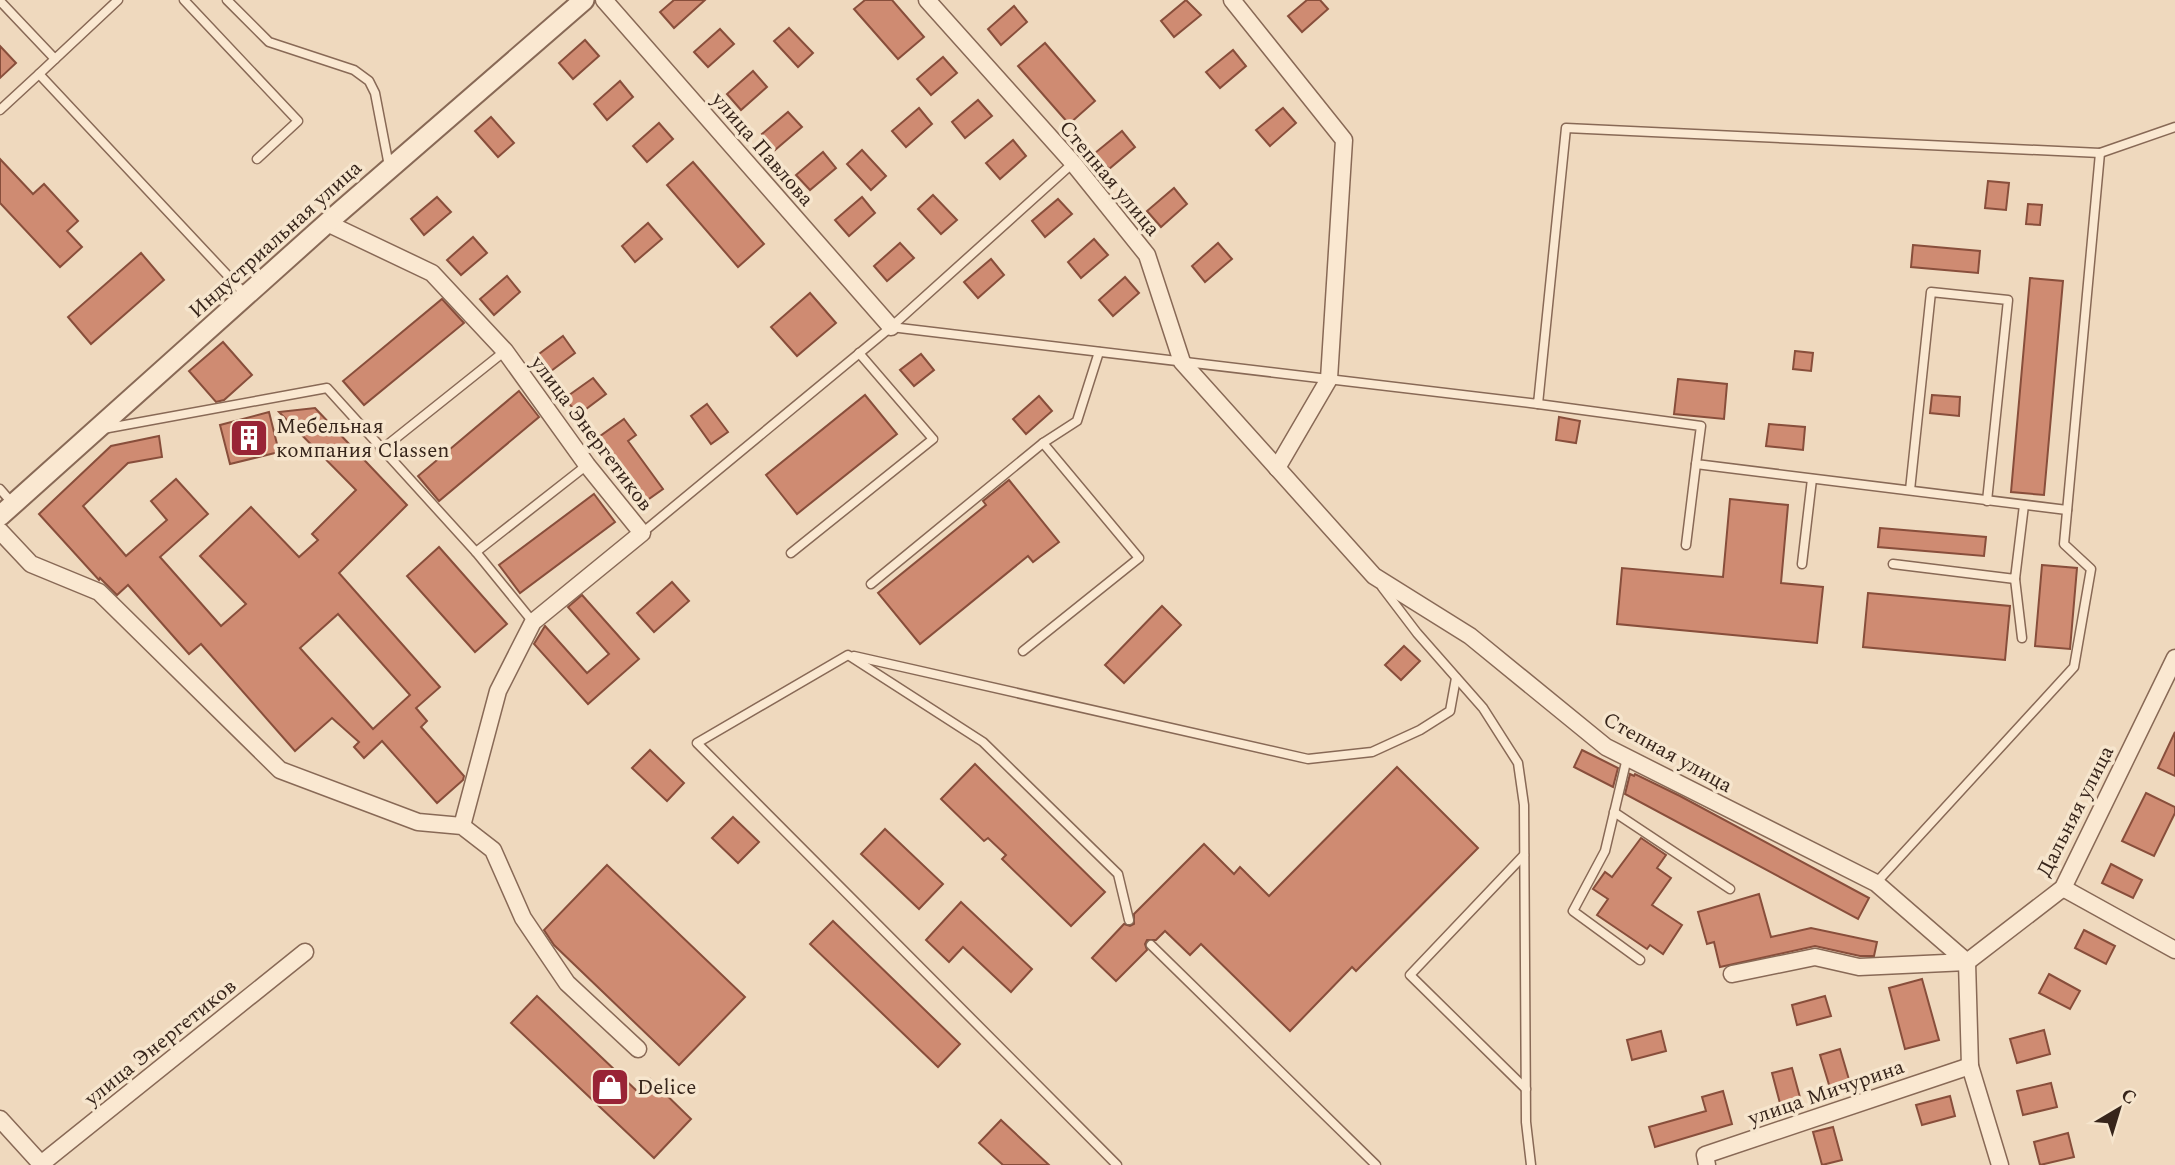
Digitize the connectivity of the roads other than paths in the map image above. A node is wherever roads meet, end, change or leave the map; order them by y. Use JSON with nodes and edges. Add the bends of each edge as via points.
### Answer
{"nodes":[{"id":1,"x":118,"y":0,"type":"edge"},
{"id":2,"x":184,"y":0,"type":"edge"},
{"id":3,"x":227,"y":0,"type":"edge"},
{"id":4,"x":584,"y":0,"type":"edge"},
{"id":5,"x":604,"y":0,"type":"edge"},
{"id":6,"x":927,"y":0,"type":"edge"},
{"id":7,"x":1232,"y":0,"type":"edge"},
{"id":8,"x":0,"y":1,"type":"edge"},
{"id":9,"x":55,"y":59,"type":"junction"},
{"id":10,"x":39,"y":74,"type":"junction"},
{"id":11,"x":0,"y":110,"type":"edge"},
{"id":12,"x":2175,"y":127,"type":"edge"},
{"id":13,"x":2100,"y":153,"type":"junction"},
{"id":14,"x":257,"y":159,"type":"dead end"},
{"id":15,"x":1073,"y":163,"type":"junction"},
{"id":16,"x":389,"y":169,"type":"junction"},
{"id":17,"x":327,"y":223,"type":"junction"},
{"id":18,"x":246,"y":295,"type":"junction"},
{"id":19,"x":891,"y":327,"type":"junction"},
{"id":20,"x":505,"y":351,"type":"junction"},
{"id":21,"x":1099,"y":352,"type":"junction"},
{"id":22,"x":859,"y":354,"type":"junction"},
{"id":23,"x":1182,"y":362,"type":"junction"},
{"id":24,"x":1329,"y":379,"type":"junction"},
{"id":25,"x":1538,"y":404,"type":"junction"},
{"id":26,"x":96,"y":431,"type":"junction"},
{"id":27,"x":1043,"y":443,"type":"junction"},
{"id":28,"x":381,"y":450,"type":"junction"},
{"id":29,"x":1696,"y":464,"type":"junction"},
{"id":30,"x":587,"y":465,"type":"junction"},
{"id":31,"x":1277,"y":468,"type":"junction"},
{"id":32,"x":1812,"y":479,"type":"junction"},
{"id":33,"x":1910,"y":490,"type":"junction"},
{"id":34,"x":1987,"y":501,"type":"junction"},
{"id":35,"x":4,"y":503,"type":"edge"},
{"id":36,"x":2024,"y":505,"type":"junction"},
{"id":37,"x":2067,"y":510,"type":"junction"},
{"id":38,"x":0,"y":531,"type":"edge"},
{"id":39,"x":642,"y":533,"type":"junction"},
{"id":40,"x":1686,"y":545,"type":"dead end"},
{"id":41,"x":476,"y":552,"type":"junction"},
{"id":42,"x":791,"y":553,"type":"dead end"},
{"id":43,"x":1802,"y":564,"type":"dead end"},
{"id":44,"x":1893,"y":564,"type":"dead end"},
{"id":45,"x":1374,"y":576,"type":"junction"},
{"id":46,"x":2015,"y":579,"type":"junction"},
{"id":47,"x":871,"y":584,"type":"dead end"},
{"id":48,"x":533,"y":622,"type":"junction"},
{"id":49,"x":2022,"y":638,"type":"dead end"},
{"id":50,"x":1023,"y":651,"type":"dead end"},
{"id":51,"x":848,"y":655,"type":"junction"},
{"id":52,"x":2175,"y":658,"type":"edge"},
{"id":53,"x":1457,"y":678,"type":"junction"},
{"id":54,"x":1627,"y":758,"type":"junction"},
{"id":55,"x":1614,"y":812,"type":"junction"},
{"id":56,"x":462,"y":826,"type":"junction"},
{"id":57,"x":1524,"y":855,"type":"junction"},
{"id":58,"x":1876,"y":883,"type":"junction"},
{"id":59,"x":2063,"y":888,"type":"junction"},
{"id":60,"x":1730,"y":889,"type":"dead end"},
{"id":61,"x":1129,"y":920,"type":"dead end"},
{"id":62,"x":1151,"y":945,"type":"dead end"},
{"id":63,"x":2175,"y":950,"type":"edge"},
{"id":64,"x":305,"y":952,"type":"dead end"},
{"id":65,"x":1640,"y":960,"type":"dead end"},
{"id":66,"x":1967,"y":962,"type":"junction"},
{"id":67,"x":1732,"y":974,"type":"dead end"},
{"id":68,"x":638,"y":1049,"type":"dead end"},
{"id":69,"x":1970,"y":1066,"type":"junction"},
{"id":70,"x":1526,"y":1089,"type":"junction"},
{"id":71,"x":0,"y":1119,"type":"edge"},
{"id":72,"x":42,"y":1165,"type":"edge"},
{"id":73,"x":1117,"y":1165,"type":"edge"},
{"id":74,"x":1376,"y":1165,"type":"edge"},
{"id":75,"x":1531,"y":1165,"type":"edge"},
{"id":76,"x":1707,"y":1165,"type":"edge"},
{"id":77,"x":2000,"y":1165,"type":"edge"}],
"edges":[{"from":1,"to":9,"type":"lane"},
{"from":2,"to":14,"type":"lane","via":[[298,121]]},
{"from":3,"to":16,"type":"lane","via":[[269,42],[354,70],[369,81]]},
{"from":4,"to":16,"type":"street","name":"Индустриальная улица"},
{"from":5,"to":19,"type":"street","name":"улица Павлова"},
{"from":6,"to":15,"type":"street","name":"Степная улица"},
{"from":7,"to":24,"type":"street","via":[[1343,140]]},
{"from":8,"to":9,"type":"lane"},
{"from":9,"to":10,"type":"lane"},
{"from":10,"to":11,"type":"lane"},
{"from":10,"to":18,"type":"lane"},
{"from":12,"to":13,"type":"lane"},
{"from":13,"to":25,"type":"lane","via":[[1566,128]]},
{"from":13,"to":37,"type":"lane"},
{"from":15,"to":19,"type":"lane"},
{"from":15,"to":23,"type":"street","name":"Степная улица","via":[[1147,256]]},
{"from":16,"to":17,"type":"street","name":"Индустриальная улица"},
{"from":17,"to":18,"type":"street","name":"Индустриальная улица"},
{"from":17,"to":20,"type":"street","name":"улица Энергетиков","via":[[432,274]]},
{"from":18,"to":26,"type":"street","name":"Индустриальная улица"},
{"from":19,"to":21,"type":"lane"},
{"from":19,"to":22,"type":"lane"},
{"from":20,"to":28,"type":"lane"},
{"from":20,"to":30,"type":"street","name":"улица Энергетиков"},
{"from":21,"to":23,"type":"lane"},
{"from":21,"to":27,"type":"lane","via":[[1077,421]]},
{"from":22,"to":39,"type":"lane"},
{"from":22,"to":42,"type":"lane","via":[[933,439]]},
{"from":23,"to":24,"type":"lane"},
{"from":23,"to":31,"type":"street","name":"Степная улица"},
{"from":24,"to":25,"type":"lane"},
{"from":24,"to":31,"type":"street"},
{"from":25,"to":29,"type":"lane","via":[[1701,426]]},
{"from":26,"to":28,"type":"lane","via":[[327,388]]},
{"from":26,"to":35,"type":"street","name":"Индустриальная улица"},
{"from":27,"to":47,"type":"lane"},
{"from":27,"to":50,"type":"lane","via":[[1139,558]]},
{"from":28,"to":41,"type":"lane"},
{"from":29,"to":32,"type":"lane"},
{"from":29,"to":40,"type":"lane"},
{"from":30,"to":39,"type":"street","name":"улица Энергетиков"},
{"from":30,"to":41,"type":"lane"},
{"from":31,"to":45,"type":"street","name":"Степная улица"},
{"from":32,"to":33,"type":"lane"},
{"from":32,"to":43,"type":"lane"},
{"from":33,"to":34,"type":"lane"},
{"from":33,"to":34,"type":"lane","via":[[1931,292],[2008,300]]},
{"from":34,"to":36,"type":"lane"},
{"from":36,"to":37,"type":"lane"},
{"from":36,"to":46,"type":"lane"},
{"from":37,"to":58,"type":"lane","via":[[2064,544],[2091,569],[2074,667]]},
{"from":38,"to":56,"type":"street","via":[[31,564],[99,592],[281,770],[418,822]]},
{"from":39,"to":48,"type":"street","name":"улица Энергетиков"},
{"from":41,"to":48,"type":"lane"},
{"from":44,"to":46,"type":"lane"},
{"from":45,"to":53,"type":"lane"},
{"from":45,"to":54,"type":"street","name":"Степная улица","via":[[1469,636],[1605,747]]},
{"from":46,"to":49,"type":"lane"},
{"from":48,"to":56,"type":"street","name":"улица Энергетиков","via":[[498,691]]},
{"from":51,"to":53,"type":"lane","via":[[1308,759],[1372,752],[1420,730],[1450,711]]},
{"from":51,"to":61,"type":"lane","via":[[983,742],[1118,874]]},
{"from":51,"to":73,"type":"lane","via":[[698,743]]},
{"from":52,"to":59,"type":"street","name":"Дальняя улица"},
{"from":53,"to":57,"type":"lane","via":[[1483,708],[1518,763]]},
{"from":54,"to":55,"type":"lane"},
{"from":54,"to":58,"type":"street","name":"Степная улица"},
{"from":55,"to":60,"type":"lane"},
{"from":55,"to":65,"type":"lane","via":[[1605,851],[1573,912]]},
{"from":56,"to":68,"type":"street","via":[[493,850],[523,918],[567,983]]},
{"from":57,"to":70,"type":"lane"},
{"from":57,"to":70,"type":"lane","via":[[1410,975]]},
{"from":58,"to":66,"type":"street","name":"Степная улица"},
{"from":59,"to":63,"type":"street"},
{"from":59,"to":66,"type":"street","name":"Дальняя улица"},
{"from":62,"to":74,"type":"lane"},
{"from":64,"to":72,"type":"street","name":"улица Энергетиков"},
{"from":66,"to":67,"type":"street","via":[[1859,967],[1815,957]]},
{"from":66,"to":69,"type":"street"},
{"from":69,"to":76,"type":"street","name":"улица Мичурина","via":[[1705,1155]]},
{"from":69,"to":77,"type":"street"},
{"from":70,"to":75,"type":"lane"},
{"from":71,"to":72,"type":"street","name":"улица Энергетиков"}]}
